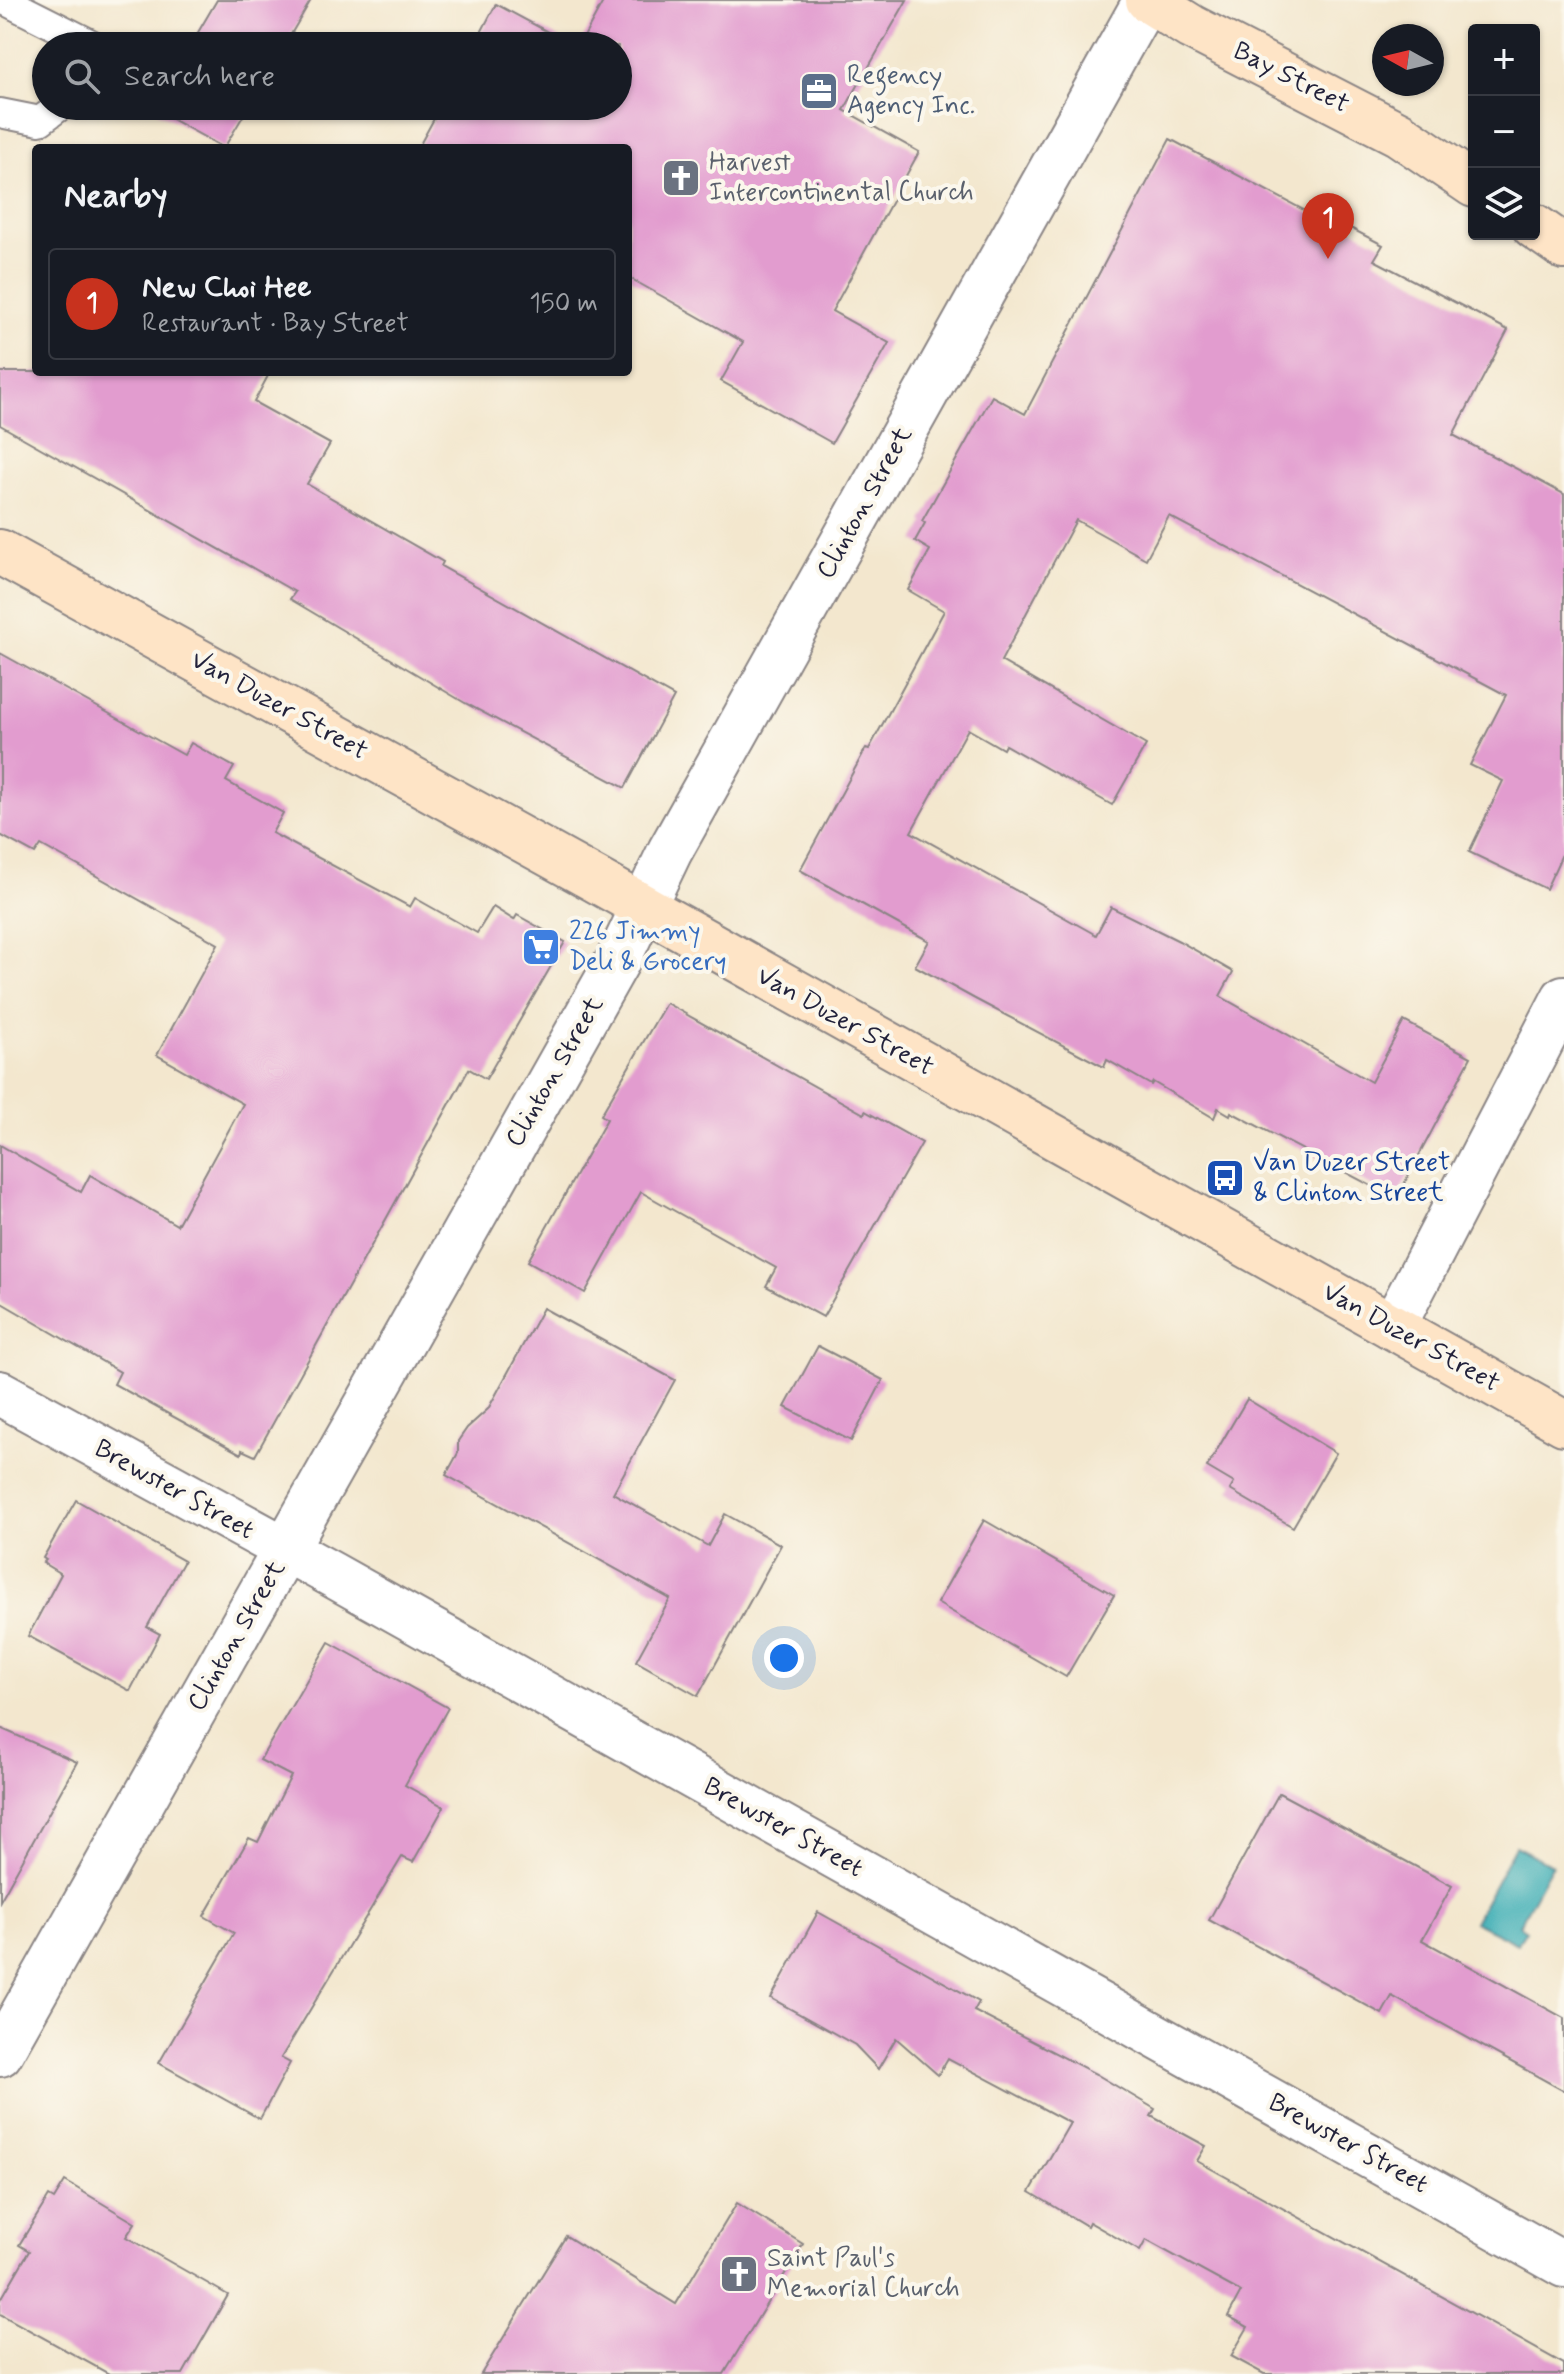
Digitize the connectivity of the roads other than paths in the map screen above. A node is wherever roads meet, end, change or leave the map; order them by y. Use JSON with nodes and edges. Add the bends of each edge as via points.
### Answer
{"nodes":[{"id":1,"x":4,"y":0,"type":"edge"},
{"id":2,"x":1147,"y":0,"type":"edge"},
{"id":3,"x":67,"y":32,"type":"edge"},
{"id":4,"x":0,"y":113,"type":"edge"},
{"id":5,"x":32,"y":119,"type":"edge"},
{"id":6,"x":1468,"y":181,"type":"edge"},
{"id":7,"x":1540,"y":230,"type":"edge"},
{"id":8,"x":1564,"y":247,"type":"edge"},
{"id":9,"x":0,"y":552,"type":"edge"},
{"id":10,"x":643,"y":908,"type":"junction"},
{"id":11,"x":1564,"y":998,"type":"edge"},
{"id":12,"x":1393,"y":1327,"type":"junction"},
{"id":13,"x":0,"y":1393,"type":"edge"},
{"id":14,"x":1564,"y":1423,"type":"edge"},
{"id":15,"x":286,"y":1550,"type":"junction"},
{"id":16,"x":0,"y":2054,"type":"edge"},
{"id":17,"x":1564,"y":2265,"type":"edge"}],
"edges":[{"from":1,"to":3,"type":"lane"},
{"from":2,"to":6,"type":"main road","name":"Bay Street","via":[[1399,134]]},
{"from":2,"to":10,"type":"street","name":"Clinton Street","via":[[670,851]]},
{"from":4,"to":5,"type":"lane"},
{"from":7,"to":8,"type":"main road"},
{"from":9,"to":10,"type":"main road","name":"Van Duzer Street"},
{"from":10,"to":12,"type":"main road","name":"Van Duzer Street"},
{"from":10,"to":15,"type":"street","name":"Clinton Street"},
{"from":11,"to":12,"type":"street"},
{"from":12,"to":14,"type":"main road","name":"Van Duzer Street"},
{"from":13,"to":15,"type":"street","name":"Brewster Street"},
{"from":15,"to":16,"type":"street","name":"Clinton Street"},
{"from":15,"to":17,"type":"street","name":"Brewster Street"}]}
